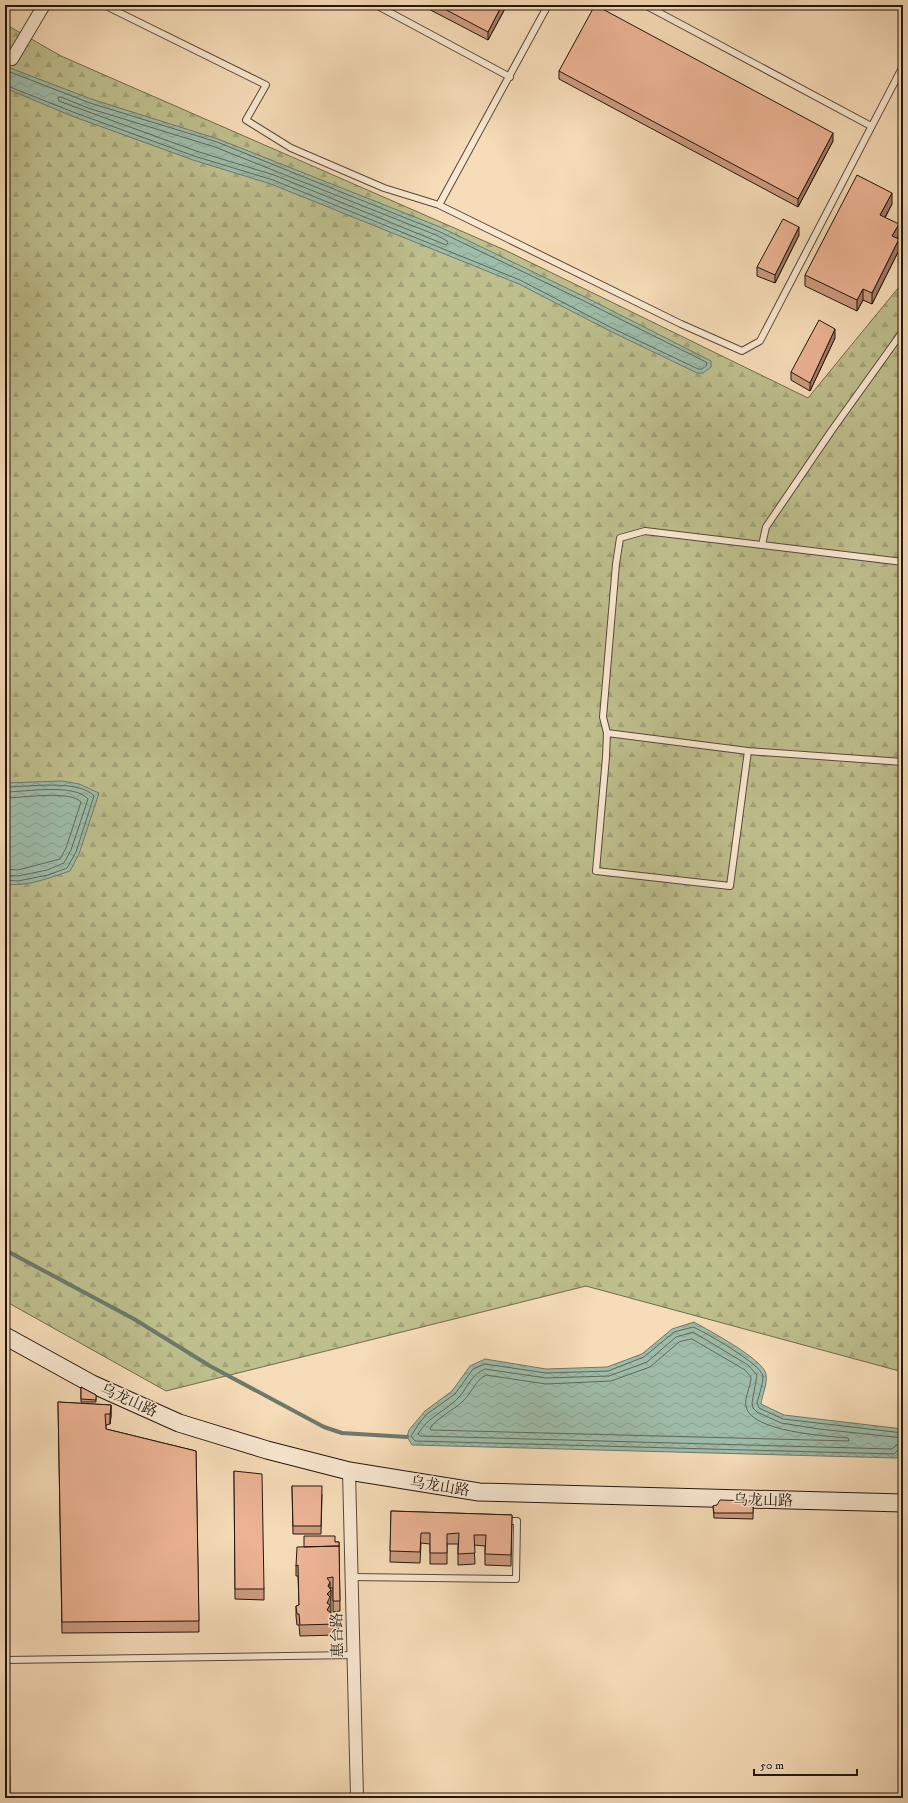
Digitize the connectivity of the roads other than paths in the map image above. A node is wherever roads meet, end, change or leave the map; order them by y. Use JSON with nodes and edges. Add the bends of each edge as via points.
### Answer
{"nodes":[{"id":1,"x":44,"y":5,"type":"edge"},
{"id":2,"x":376,"y":5,"type":"edge"},
{"id":3,"x":548,"y":5,"type":"edge"},
{"id":4,"x":645,"y":5,"type":"edge"},
{"id":5,"x":110,"y":8,"type":"dead end"},
{"id":6,"x":12,"y":59,"type":"dead end"},
{"id":7,"x":903,"y":66,"type":"edge"},
{"id":8,"x":510,"y":77,"type":"junction"},
{"id":9,"x":871,"y":126,"type":"junction"},
{"id":10,"x":439,"y":205,"type":"junction"},
{"id":11,"x":903,"y":331,"type":"edge"},
{"id":12,"x":762,"y":545,"type":"junction"},
{"id":13,"x":903,"y":562,"type":"edge"},
{"id":14,"x":607,"y":733,"type":"junction"},
{"id":15,"x":748,"y":751,"type":"junction"},
{"id":16,"x":903,"y":762,"type":"edge"},
{"id":17,"x":5,"y":1336,"type":"edge"},
{"id":18,"x":349,"y":1471,"type":"junction"},
{"id":19,"x":903,"y":1503,"type":"edge"},
{"id":20,"x":502,"y":1520,"type":"edge"},
{"id":21,"x":352,"y":1577,"type":"junction"},
{"id":22,"x":354,"y":1655,"type":"junction"},
{"id":23,"x":5,"y":1660,"type":"edge"},
{"id":24,"x":5,"y":1690,"type":"edge"},
{"id":25,"x":7,"y":1798,"type":"edge"},
{"id":26,"x":357,"y":1798,"type":"edge"}],
"edges":[{"from":1,"to":6,"type":"street"},
{"from":2,"to":8,"type":"lane"},
{"from":3,"to":8,"type":"lane"},
{"from":4,"to":9,"type":"lane"},
{"from":5,"to":10,"type":"lane","via":[[266,85],[246,120],[291,148],[384,188]]},
{"from":7,"to":9,"type":"lane"},
{"from":8,"to":10,"type":"lane"},
{"from":9,"to":10,"type":"lane","via":[[760,341],[742,351],[680,324]]},
{"from":11,"to":12,"type":"lane","via":[[766,527]]},
{"from":12,"to":13,"type":"lane"},
{"from":12,"to":14,"type":"lane","via":[[645,530],[620,538],[603,717]]},
{"from":14,"to":15,"type":"lane"},
{"from":14,"to":15,"type":"lane","via":[[596,871],[730,886]]},
{"from":15,"to":16,"type":"lane"},
{"from":17,"to":18,"type":"street","name":"乌龙山路","via":[[92,1384],[179,1423]]},
{"from":18,"to":19,"type":"street","name":"乌龙山路","via":[[479,1492]]},
{"from":18,"to":21,"type":"street","name":"惠台路"},
{"from":20,"to":21,"type":"lane","via":[[517,1521],[516,1579]]},
{"from":21,"to":22,"type":"street","name":"惠台路"},
{"from":22,"to":23,"type":"lane"},
{"from":22,"to":26,"type":"street","name":"惠台路"},
{"from":24,"to":25,"type":"lane"}]}
